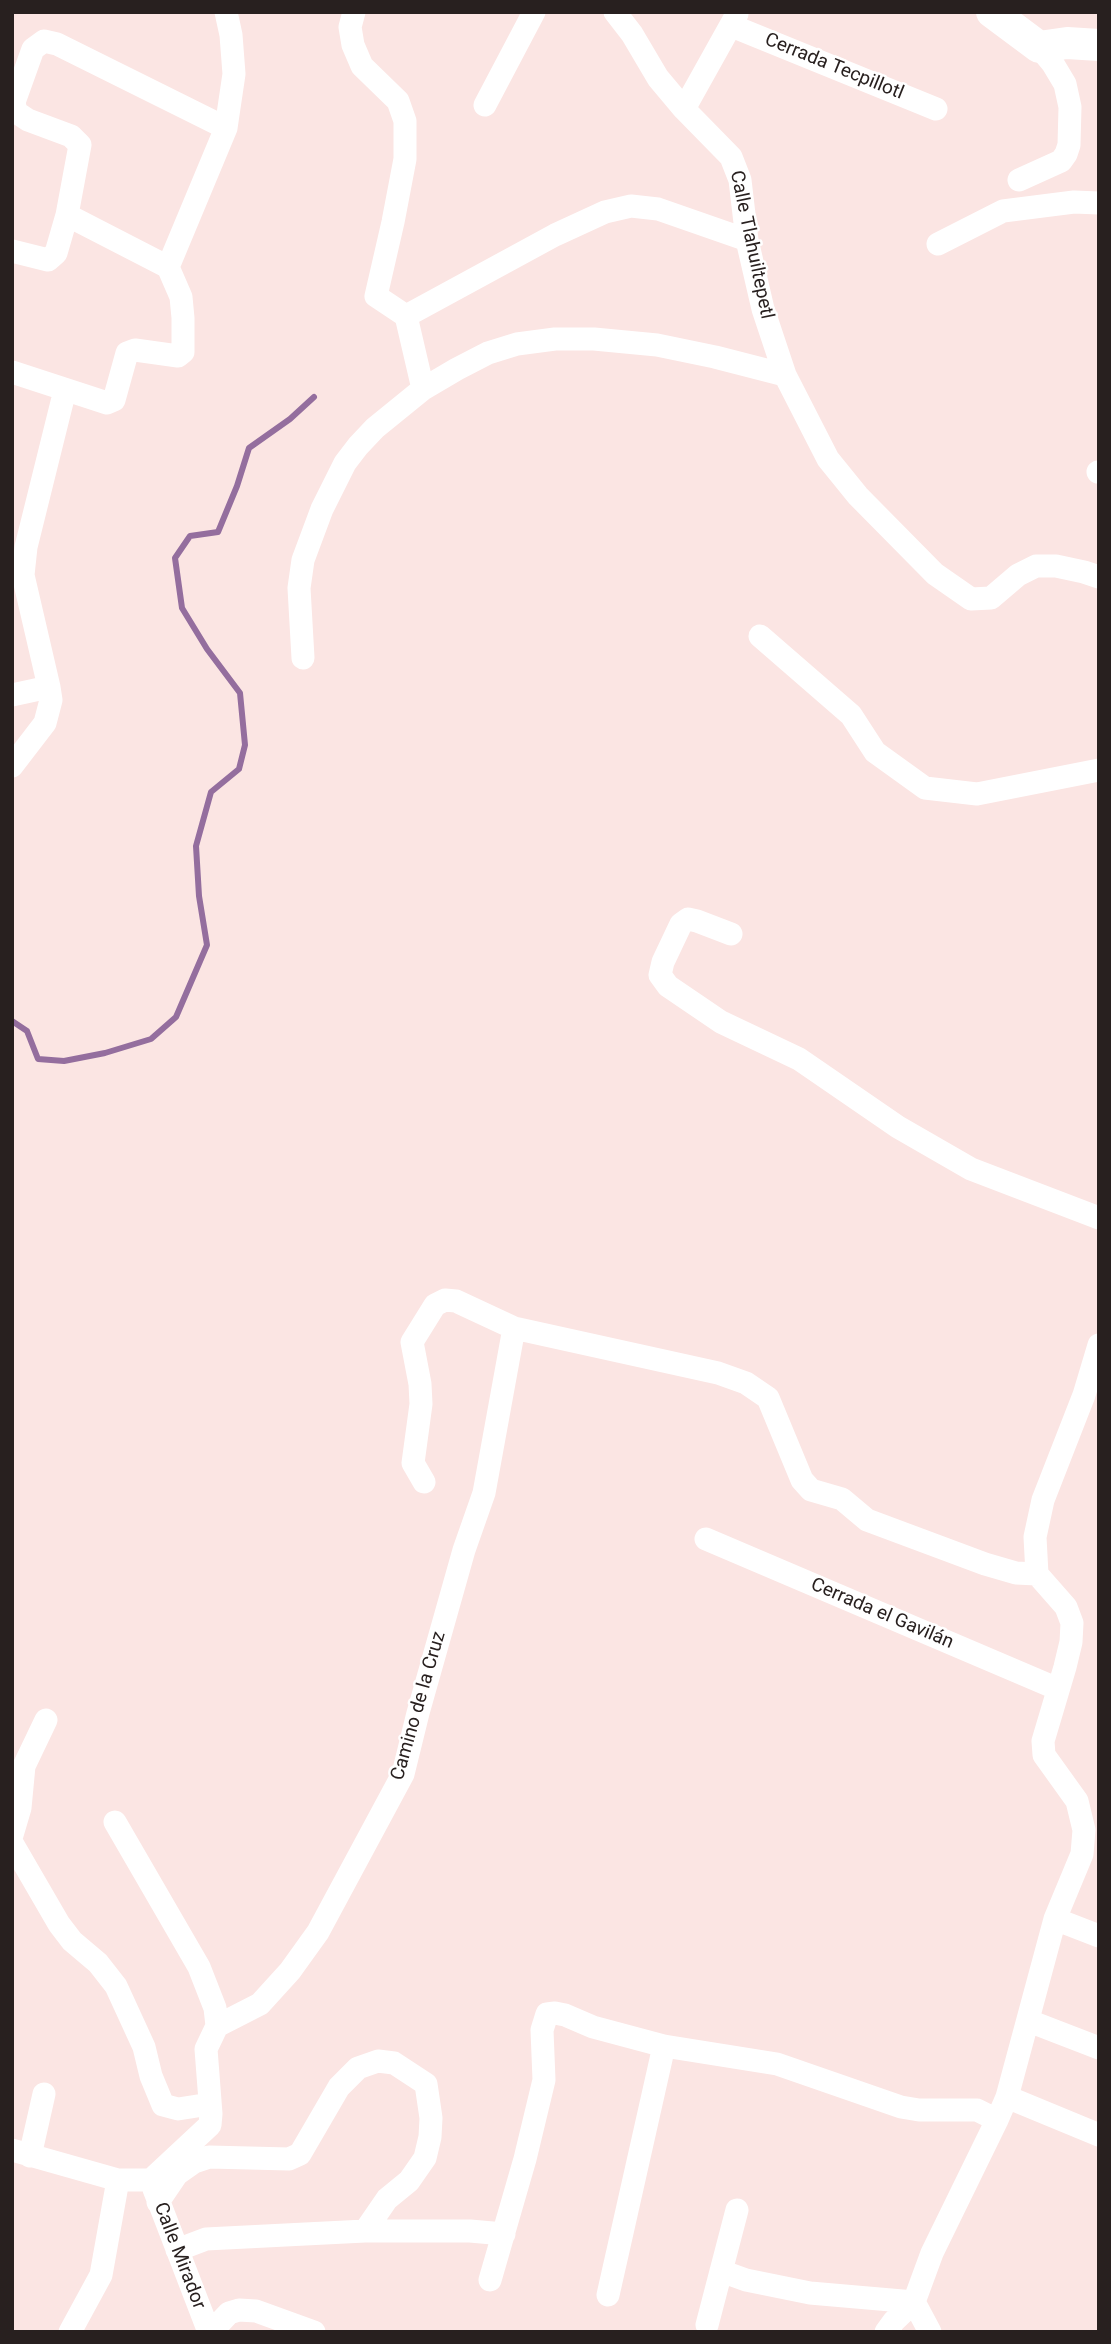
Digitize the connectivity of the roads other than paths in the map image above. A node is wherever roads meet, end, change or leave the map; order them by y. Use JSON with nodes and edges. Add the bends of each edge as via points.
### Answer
{"nodes":[{"id":1,"x":226,"y":12,"type":"edge"},
{"id":2,"x":354,"y":12,"type":"edge"},
{"id":3,"x":534,"y":12,"type":"edge"},
{"id":4,"x":615,"y":12,"type":"edge"},
{"id":5,"x":992,"y":12,"type":"edge"},
{"id":6,"x":735,"y":19,"type":"edge"},
{"id":7,"x":1099,"y":45,"type":"edge"},
{"id":8,"x":1039,"y":47,"type":"junction"},
{"id":9,"x":485,"y":105,"type":"dead end"},
{"id":10,"x":684,"y":109,"type":"junction"},
{"id":11,"x":936,"y":109,"type":"dead end"},
{"id":12,"x":226,"y":128,"type":"junction"},
{"id":13,"x":1019,"y":180,"type":"dead end"},
{"id":14,"x":1099,"y":203,"type":"edge"},
{"id":15,"x":67,"y":215,"type":"junction"},
{"id":16,"x":747,"y":240,"type":"junction"},
{"id":17,"x":938,"y":244,"type":"dead end"},
{"id":18,"x":12,"y":251,"type":"edge"},
{"id":19,"x":168,"y":267,"type":"junction"},
{"id":20,"x":407,"y":316,"type":"junction"},
{"id":21,"x":12,"y":372,"type":"edge"},
{"id":22,"x":785,"y":375,"type":"junction"},
{"id":23,"x":423,"y":389,"type":"junction"},
{"id":24,"x":65,"y":390,"type":"junction"},
{"id":25,"x":1099,"y":577,"type":"edge"},
{"id":26,"x":21,"y":609,"type":"edge"},
{"id":27,"x":760,"y":636,"type":"dead end"},
{"id":28,"x":303,"y":658,"type":"dead end"},
{"id":29,"x":49,"y":687,"type":"junction"},
{"id":30,"x":12,"y":695,"type":"edge"},
{"id":31,"x":12,"y":766,"type":"edge"},
{"id":32,"x":1099,"y":770,"type":"edge"},
{"id":33,"x":731,"y":934,"type":"dead end"},
{"id":34,"x":1099,"y":1218,"type":"edge"},
{"id":35,"x":514,"y":1328,"type":"junction"},
{"id":36,"x":1099,"y":1345,"type":"edge"},
{"id":37,"x":1091,"y":1397,"type":"edge"},
{"id":38,"x":424,"y":1482,"type":"dead end"},
{"id":39,"x":706,"y":1539,"type":"dead end"},
{"id":40,"x":1037,"y":1574,"type":"junction"},
{"id":41,"x":1058,"y":1689,"type":"junction"},
{"id":42,"x":46,"y":1720,"type":"dead end"},
{"id":43,"x":116,"y":1822,"type":"dead end"},
{"id":44,"x":12,"y":1835,"type":"edge"},
{"id":45,"x":12,"y":1843,"type":"edge"},
{"id":46,"x":1055,"y":1919,"type":"junction"},
{"id":47,"x":1099,"y":1936,"type":"edge"},
{"id":48,"x":1029,"y":2021,"type":"junction"},
{"id":49,"x":216,"y":2026,"type":"junction"},
{"id":50,"x":664,"y":2046,"type":"junction"},
{"id":51,"x":1099,"y":2048,"type":"edge"},
{"id":52,"x":44,"y":2095,"type":"dead end"},
{"id":53,"x":1007,"y":2097,"type":"junction"},
{"id":54,"x":210,"y":2104,"type":"junction"},
{"id":55,"x":998,"y":2120,"type":"junction"},
{"id":56,"x":1099,"y":2136,"type":"edge"},
{"id":57,"x":21,"y":2153,"type":"edge"},
{"id":58,"x":118,"y":2180,"type":"junction"},
{"id":59,"x":151,"y":2180,"type":"junction"},
{"id":60,"x":158,"y":2202,"type":"junction"},
{"id":61,"x":737,"y":2210,"type":"dead end"},
{"id":62,"x":365,"y":2231,"type":"junction"},
{"id":63,"x":504,"y":2234,"type":"junction"},
{"id":64,"x":177,"y":2250,"type":"junction"},
{"id":65,"x":720,"y":2271,"type":"junction"},
{"id":66,"x":490,"y":2280,"type":"dead end"},
{"id":67,"x":608,"y":2295,"type":"dead end"},
{"id":68,"x":914,"y":2302,"type":"junction"},
{"id":69,"x":707,"y":2325,"type":"dead end"},
{"id":70,"x":70,"y":2332,"type":"edge"},
{"id":71,"x":210,"y":2332,"type":"edge"},
{"id":72,"x":314,"y":2332,"type":"edge"},
{"id":73,"x":886,"y":2332,"type":"edge"},
{"id":74,"x":930,"y":2332,"type":"edge"}],
"edges":[{"from":1,"to":12,"type":"street","via":[[234,74]]},
{"from":2,"to":20,"type":"street","via":[[350,27],[362,66],[398,101],[405,121],[405,159],[376,296]]},
{"from":3,"to":9,"type":"street"},
{"from":4,"to":10,"type":"street","name":"Calle Tlahuiltepetl"},
{"from":5,"to":8,"type":"street"},
{"from":6,"to":10,"type":"street"},
{"from":6,"to":11,"type":"street","name":"Cerrada Tecpillotl"},
{"from":7,"to":8,"type":"street"},
{"from":8,"to":13,"type":"street","via":[[1065,84],[1069,145],[1061,161]]},
{"from":10,"to":16,"type":"street","name":"Calle Tlahuiltepetl","via":[[731,156],[740,180]]},
{"from":12,"to":15,"type":"street","via":[[44,41],[33,49],[14,102],[16,112],[28,120],[71,136],[80,145]]},
{"from":12,"to":19,"type":"street"},
{"from":14,"to":17,"type":"street","via":[[1003,211]]},
{"from":15,"to":18,"type":"street","via":[[56,253],[48,260]]},
{"from":15,"to":19,"type":"street"},
{"from":16,"to":20,"type":"street","via":[[658,209],[631,206],[555,234]]},
{"from":16,"to":22,"type":"street","name":"Calle Tlahuiltepetl","via":[[762,309]]},
{"from":19,"to":24,"type":"street","via":[[181,297],[183,352],[178,356],[127,353],[114,400],[107,403]]},
{"from":20,"to":23,"type":"street"},
{"from":21,"to":24,"type":"street"},
{"from":22,"to":23,"type":"street","via":[[657,345],[555,339],[488,353]]},
{"from":22,"to":25,"type":"street","name":"Calle Tlahuiltepetl","via":[[828,459],[885,526],[971,599],[991,598],[1036,566]]},
{"from":23,"to":28,"type":"street","via":[[358,446],[322,509],[303,560],[299,588]]},
{"from":24,"to":26,"type":"street","via":[[26,547]]},
{"from":26,"to":29,"type":"street"},
{"from":27,"to":32,"type":"street","via":[[851,715],[875,752],[925,788],[977,794]]},
{"from":29,"to":30,"type":"street"},
{"from":29,"to":31,"type":"street","via":[[45,723]]},
{"from":33,"to":34,"type":"street","via":[[688,919],[681,924],[660,975],[667,986],[721,1022],[799,1059],[898,1127],[971,1169]]},
{"from":35,"to":38,"type":"street","via":[[445,1300],[435,1304],[412,1342],[421,1404],[413,1463]]},
{"from":35,"to":40,"type":"street","via":[[746,1383],[768,1398],[802,1480],[811,1490],[842,1499],[867,1520],[985,1564]]},
{"from":35,"to":49,"type":"street","name":"Camino de la Cruz","via":[[484,1493],[403,1773],[318,1932],[290,1971],[260,2004]]},
{"from":36,"to":37,"type":"street"},
{"from":37,"to":40,"type":"street","via":[[1043,1500],[1035,1537]]},
{"from":39,"to":41,"type":"street","name":"Cerrada el Gavilán"},
{"from":40,"to":41,"type":"street","via":[[1066,1607],[1072,1623]]},
{"from":41,"to":46,"type":"street","via":[[1042,1741],[1044,1755],[1077,1801],[1084,1830],[1077,1870]]},
{"from":42,"to":44,"type":"street","via":[[24,1766]]},
{"from":43,"to":49,"type":"street","via":[[199,1967],[215,2008]]},
{"from":45,"to":54,"type":"street","via":[[59,1924],[116,1986],[144,2047],[163,2105],[178,2109]]},
{"from":46,"to":47,"type":"street"},
{"from":46,"to":48,"type":"street"},
{"from":48,"to":51,"type":"street"},
{"from":48,"to":53,"type":"street"},
{"from":49,"to":54,"type":"street","via":[[206,2049]]},
{"from":50,"to":55,"type":"street","via":[[777,2064],[901,2107],[977,2110]]},
{"from":50,"to":63,"type":"street","via":[[565,2015],[547,2014],[542,2030],[544,2080]]},
{"from":50,"to":67,"type":"street"},
{"from":52,"to":57,"type":"street"},
{"from":53,"to":55,"type":"street"},
{"from":53,"to":56,"type":"street"},
{"from":54,"to":59,"type":"street","via":[[210,2125]]},
{"from":55,"to":68,"type":"street","via":[[932,2253]]},
{"from":57,"to":58,"type":"street"},
{"from":58,"to":59,"type":"street"},
{"from":58,"to":70,"type":"street","via":[[101,2275]]},
{"from":59,"to":60,"type":"street","name":"Calle Mirador"},
{"from":60,"to":62,"type":"street","via":[[177,2175],[194,2162],[209,2157],[289,2159],[300,2154],[339,2087],[358,2068],[378,2061],[394,2063],[426,2084],[430,2137],[425,2158]]},
{"from":60,"to":64,"type":"street","name":"Calle Mirador"},
{"from":61,"to":65,"type":"street"},
{"from":62,"to":63,"type":"street"},
{"from":62,"to":64,"type":"street","via":[[206,2239]]},
{"from":63,"to":66,"type":"street"},
{"from":64,"to":71,"type":"street","name":"Calle Mirador"},
{"from":65,"to":68,"type":"street","via":[[810,2292]]},
{"from":65,"to":69,"type":"street"},
{"from":68,"to":73,"type":"street"},
{"from":68,"to":74,"type":"street"},
{"from":71,"to":72,"type":"street","via":[[229,2313],[239,2310],[256,2311]]}]}
